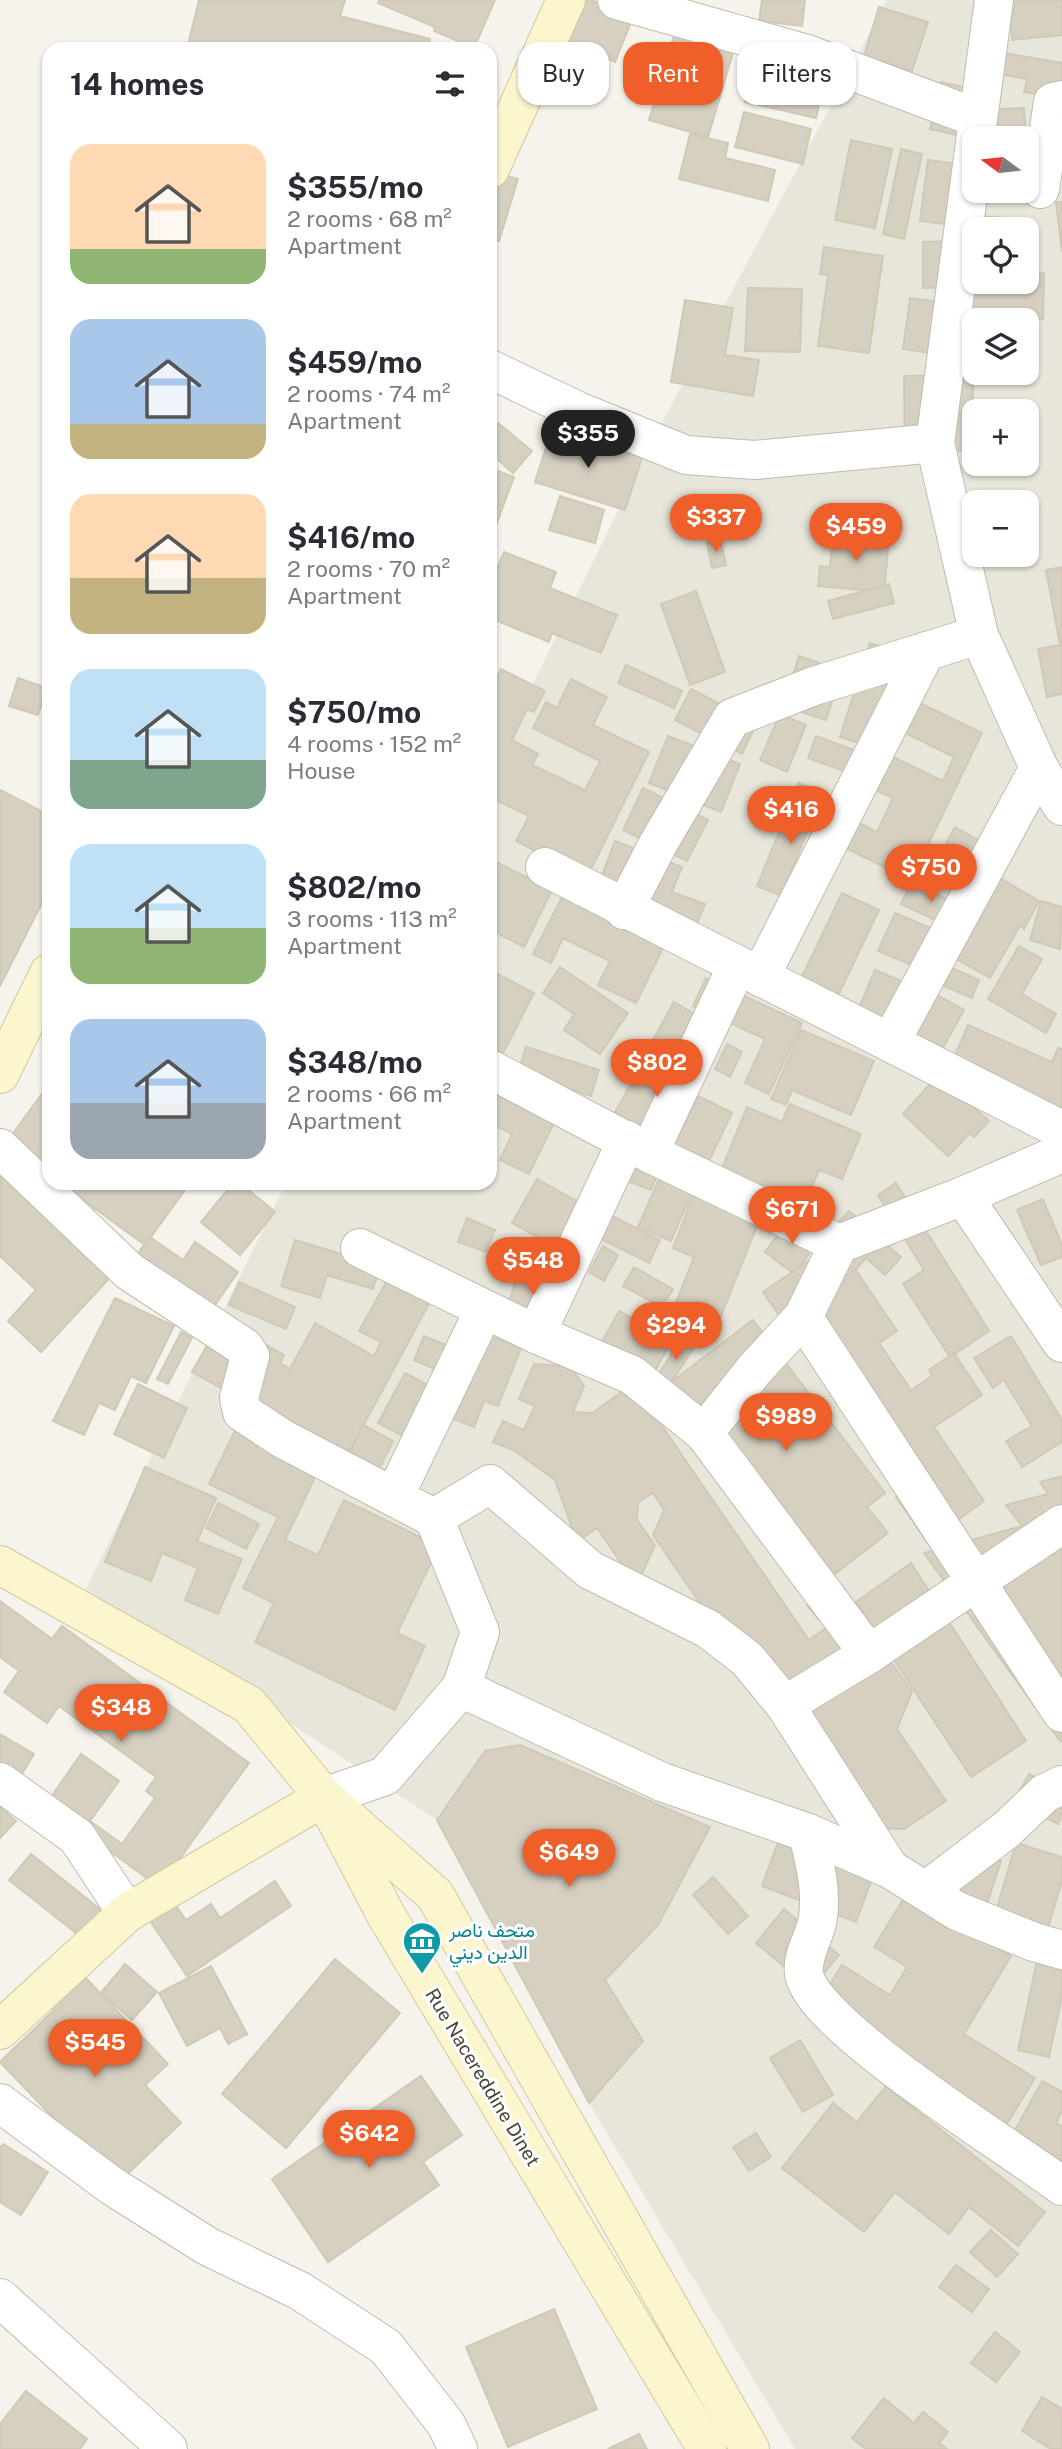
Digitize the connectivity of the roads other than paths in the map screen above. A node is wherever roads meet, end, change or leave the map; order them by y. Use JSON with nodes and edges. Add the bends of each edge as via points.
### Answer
{"nodes":[{"id":1,"x":566,"y":0,"type":"edge"},
{"id":2,"x":617,"y":0,"type":"edge"},
{"id":3,"x":994,"y":0,"type":"edge"},
{"id":4,"x":1062,"y":100,"type":"edge"},
{"id":5,"x":977,"y":118,"type":"junction"},
{"id":6,"x":497,"y":154,"type":"edge"},
{"id":7,"x":1040,"y":188,"type":"dead end"},
{"id":8,"x":497,"y":372,"type":"edge"},
{"id":9,"x":935,"y":443,"type":"junction"},
{"id":10,"x":979,"y":635,"type":"junction"},
{"id":11,"x":926,"y":651,"type":"junction"},
{"id":12,"x":1039,"y":768,"type":"junction"},
{"id":13,"x":1062,"y":806,"type":"edge"},
{"id":14,"x":545,"y":867,"type":"dead end"},
{"id":15,"x":624,"y":910,"type":"junction"},
{"id":16,"x":749,"y":971,"type":"junction"},
{"id":17,"x":42,"y":988,"type":"edge"},
{"id":18,"x":891,"y":1041,"type":"junction"},
{"id":19,"x":497,"y":1073,"type":"edge"},
{"id":20,"x":0,"y":1074,"type":"edge"},
{"id":21,"x":1062,"y":1130,"type":"edge"},
{"id":22,"x":638,"y":1146,"type":"junction"},
{"id":23,"x":0,"y":1149,"type":"edge"},
{"id":24,"x":1062,"y":1153,"type":"edge"},
{"id":25,"x":42,"y":1189,"type":"edge"},
{"id":26,"x":43,"y":1190,"type":"edge"},
{"id":27,"x":963,"y":1196,"type":"junction"},
{"id":28,"x":839,"y":1244,"type":"junction"},
{"id":29,"x":360,"y":1248,"type":"dead end"},
{"id":30,"x":484,"y":1310,"type":"junction"},
{"id":31,"x":803,"y":1317,"type":"junction"},
{"id":32,"x":536,"y":1334,"type":"junction"},
{"id":33,"x":1062,"y":1343,"type":"edge"},
{"id":34,"x":704,"y":1433,"type":"junction"},
{"id":35,"x":394,"y":1497,"type":"junction"},
{"id":36,"x":434,"y":1518,"type":"junction"},
{"id":37,"x":1062,"y":1524,"type":"edge"},
{"id":38,"x":0,"y":1564,"type":"edge"},
{"id":39,"x":977,"y":1582,"type":"junction"},
{"id":40,"x":869,"y":1654,"type":"junction"},
{"id":41,"x":461,"y":1688,"type":"junction"},
{"id":42,"x":785,"y":1705,"type":"junction"},
{"id":43,"x":1062,"y":1713,"type":"edge"},
{"id":44,"x":0,"y":1782,"type":"edge"},
{"id":45,"x":1062,"y":1785,"type":"edge"},
{"id":46,"x":324,"y":1797,"type":"junction"},
{"id":47,"x":808,"y":1833,"type":"junction"},
{"id":48,"x":890,"y":1869,"type":"junction"},
{"id":49,"x":926,"y":1890,"type":"junction"},
{"id":50,"x":127,"y":1913,"type":"junction"},
{"id":51,"x":1062,"y":1950,"type":"edge"},
{"id":52,"x":0,"y":2030,"type":"edge"},
{"id":53,"x":0,"y":2103,"type":"edge"},
{"id":54,"x":1062,"y":2186,"type":"edge"},
{"id":55,"x":0,"y":2298,"type":"edge"},
{"id":56,"x":168,"y":2449,"type":"edge"},
{"id":57,"x":458,"y":2449,"type":"edge"},
{"id":58,"x":707,"y":2449,"type":"edge"},
{"id":59,"x":750,"y":2449,"type":"edge"}],
"edges":[{"from":1,"to":6,"type":"main road"},
{"from":2,"to":5,"type":"street","via":[[807,54]]},
{"from":3,"to":5,"type":"street"},
{"from":4,"to":7,"type":"street","via":[[1053,102]]},
{"from":5,"to":9,"type":"street"},
{"from":8,"to":9,"type":"street","via":[[686,455],[755,460]]},
{"from":9,"to":10,"type":"street"},
{"from":10,"to":11,"type":"street"},
{"from":10,"to":12,"type":"street"},
{"from":11,"to":15,"type":"street","via":[[814,685],[732,718]]},
{"from":11,"to":16,"type":"street"},
{"from":12,"to":13,"type":"street"},
{"from":12,"to":18,"type":"street"},
{"from":14,"to":15,"type":"street"},
{"from":15,"to":16,"type":"street"},
{"from":16,"to":18,"type":"street"},
{"from":16,"to":22,"type":"street"},
{"from":17,"to":20,"type":"main road"},
{"from":18,"to":21,"type":"street"},
{"from":19,"to":22,"type":"street"},
{"from":22,"to":28,"type":"street"},
{"from":22,"to":32,"type":"street"},
{"from":23,"to":25,"type":"street"},
{"from":24,"to":27,"type":"street"},
{"from":26,"to":35,"type":"street","via":[[130,1272],[244,1348],[250,1356],[240,1398],[242,1412],[283,1439]]},
{"from":27,"to":28,"type":"street"},
{"from":27,"to":33,"type":"street"},
{"from":28,"to":31,"type":"street"},
{"from":29,"to":30,"type":"street"},
{"from":30,"to":32,"type":"street"},
{"from":30,"to":35,"type":"street"},
{"from":31,"to":34,"type":"street"},
{"from":31,"to":39,"type":"street"},
{"from":32,"to":34,"type":"street","via":[[632,1375]]},
{"from":34,"to":40,"type":"street"},
{"from":35,"to":36,"type":"street"},
{"from":36,"to":41,"type":"street","via":[[480,1632]]},
{"from":36,"to":42,"type":"street","via":[[490,1484],[590,1570],[708,1629],[747,1659]]},
{"from":37,"to":39,"type":"street"},
{"from":38,"to":46,"type":"main road","via":[[249,1705]]},
{"from":39,"to":40,"type":"street"},
{"from":39,"to":43,"type":"street"},
{"from":40,"to":42,"type":"street"},
{"from":41,"to":46,"type":"street","via":[[385,1776]]},
{"from":41,"to":47,"type":"street","via":[[662,1782]]},
{"from":42,"to":48,"type":"street"},
{"from":44,"to":50,"type":"street","via":[[77,1837]]},
{"from":45,"to":49,"type":"street","via":[[1045,1793],[1006,1830]]},
{"from":46,"to":50,"type":"main road"},
{"from":46,"to":58,"type":"main road","name":"Rue Nacereddine Dinet","via":[[386,1915]]},
{"from":46,"to":59,"type":"main road","via":[[435,1895]]},
{"from":47,"to":48,"type":"street"},
{"from":47,"to":54,"type":"street","via":[[819,1911],[804,1975],[816,2000],[902,2072]]},
{"from":48,"to":49,"type":"street"},
{"from":49,"to":51,"type":"street","via":[[957,1911]]},
{"from":50,"to":52,"type":"main road"},
{"from":53,"to":57,"type":"street","via":[[112,2186],[207,2246],[300,2291],[386,2347],[446,2424]]},
{"from":55,"to":56,"type":"street"}]}
